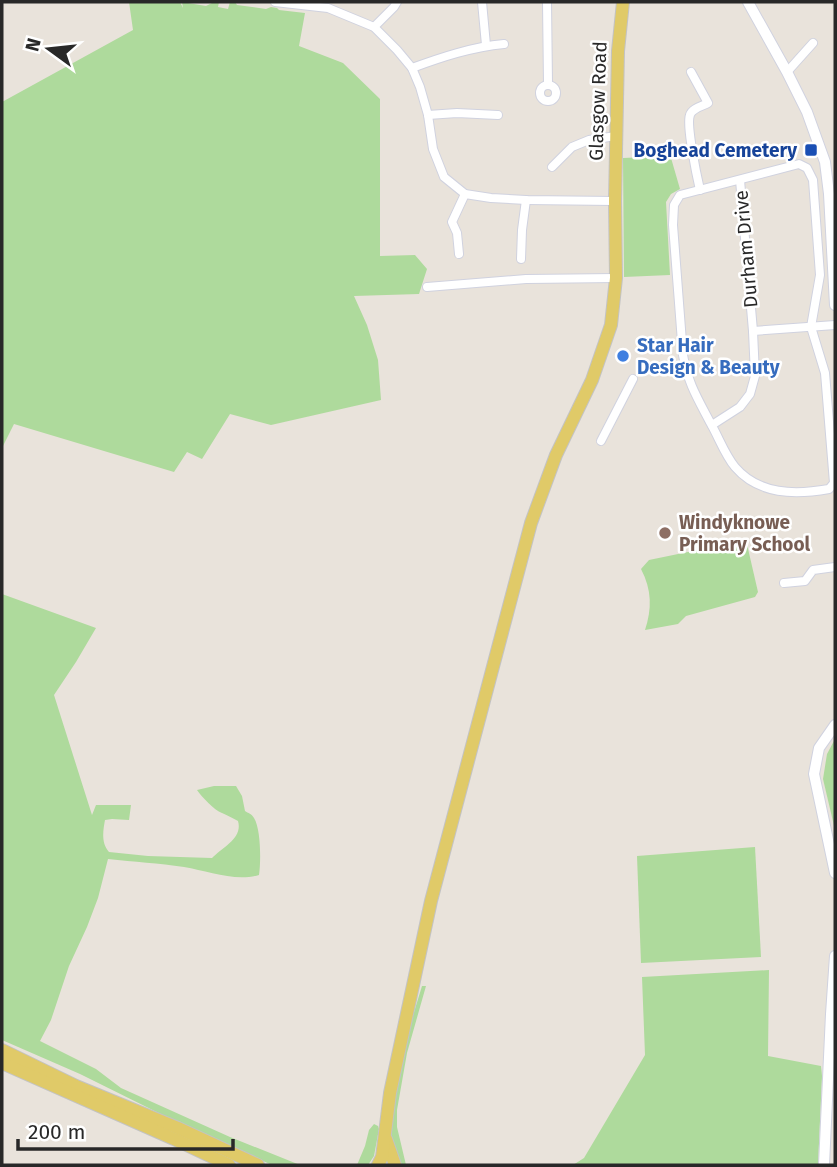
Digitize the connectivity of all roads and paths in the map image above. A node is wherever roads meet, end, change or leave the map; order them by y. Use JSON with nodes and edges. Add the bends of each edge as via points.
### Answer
{"nodes":[{"id":1,"x":275,"y":2,"type":"edge"},
{"id":2,"x":397,"y":2,"type":"edge"},
{"id":3,"x":482,"y":2,"type":"edge"},
{"id":4,"x":547,"y":2,"type":"edge"},
{"id":5,"x":623,"y":2,"type":"edge"},
{"id":6,"x":748,"y":2,"type":"edge"},
{"id":7,"x":329,"y":5,"type":"edge"},
{"id":8,"x":374,"y":27,"type":"junction"},
{"id":9,"x":813,"y":43,"type":"dead end"},
{"id":10,"x":504,"y":44,"type":"dead end"},
{"id":11,"x":485,"y":46,"type":"junction"},
{"id":12,"x":412,"y":68,"type":"junction"},
{"id":13,"x":691,"y":72,"type":"dead end"},
{"id":14,"x":787,"y":72,"type":"junction"},
{"id":15,"x":548,"y":84,"type":"dead end"},
{"id":16,"x":428,"y":115,"type":"junction"},
{"id":17,"x":498,"y":116,"type":"dead end"},
{"id":18,"x":616,"y":136,"type":"junction"},
{"id":19,"x":552,"y":167,"type":"dead end"},
{"id":20,"x":740,"y":180,"type":"junction"},
{"id":21,"x":699,"y":190,"type":"junction"},
{"id":22,"x":465,"y":194,"type":"junction"},
{"id":23,"x":526,"y":200,"type":"junction"},
{"id":24,"x":615,"y":201,"type":"junction"},
{"id":25,"x":459,"y":254,"type":"dead end"},
{"id":26,"x":521,"y":259,"type":"dead end"},
{"id":27,"x":616,"y":278,"type":"junction"},
{"id":28,"x":834,"y":283,"type":"edge"},
{"id":29,"x":427,"y":287,"type":"dead end"},
{"id":30,"x":835,"y":305,"type":"edge"},
{"id":31,"x":835,"y":325,"type":"edge"},
{"id":32,"x":811,"y":327,"type":"junction"},
{"id":33,"x":753,"y":331,"type":"junction"},
{"id":34,"x":633,"y":379,"type":"dead end"},
{"id":35,"x":712,"y":425,"type":"junction"},
{"id":36,"x":601,"y":442,"type":"dead end"},
{"id":37,"x":834,"y":483,"type":"edge"},
{"id":38,"x":835,"y":567,"type":"edge"},
{"id":39,"x":784,"y":583,"type":"dead end"},
{"id":40,"x":835,"y":724,"type":"edge"},
{"id":41,"x":835,"y":873,"type":"edge"},
{"id":42,"x":835,"y":956,"type":"edge"},
{"id":43,"x":2,"y":1050,"type":"edge"},
{"id":44,"x":2,"y":1063,"type":"edge"},
{"id":45,"x":385,"y":1135,"type":"junction"},
{"id":46,"x":229,"y":1165,"type":"edge"},
{"id":47,"x":258,"y":1165,"type":"edge"},
{"id":48,"x":378,"y":1165,"type":"edge"},
{"id":49,"x":395,"y":1165,"type":"edge"},
{"id":50,"x":824,"y":1165,"type":"edge"}],
"edges":[{"from":1,"to":7,"type":"street"},
{"from":2,"to":8,"type":"street"},
{"from":3,"to":11,"type":"street"},
{"from":4,"to":15,"type":"street"},
{"from":5,"to":18,"type":"main road","name":"Glasgow Road"},
{"from":6,"to":14,"type":"main road"},
{"from":7,"to":8,"type":"street"},
{"from":8,"to":12,"type":"street"},
{"from":9,"to":14,"type":"street"},
{"from":10,"to":11,"type":"street"},
{"from":11,"to":12,"type":"street"},
{"from":12,"to":16,"type":"street"},
{"from":13,"to":21,"type":"street","via":[[709,103],[690,115]]},
{"from":14,"to":28,"type":"main road","via":[[825,162]]},
{"from":16,"to":17,"type":"street"},
{"from":16,"to":22,"type":"street","via":[[433,149],[444,177]]},
{"from":18,"to":19,"type":"street","via":[[572,146]]},
{"from":18,"to":24,"type":"main road","name":"Glasgow Road"},
{"from":20,"to":21,"type":"street"},
{"from":20,"to":32,"type":"street","via":[[799,164],[813,180],[820,275]]},
{"from":20,"to":33,"type":"street","name":"Durham Drive"},
{"from":21,"to":35,"type":"street","via":[[680,195],[674,205],[673,225],[683,355],[694,393]]},
{"from":22,"to":23,"type":"street"},
{"from":22,"to":25,"type":"street","via":[[453,222]]},
{"from":23,"to":24,"type":"street"},
{"from":23,"to":26,"type":"street"},
{"from":24,"to":27,"type":"main road","name":"Glasgow Road"},
{"from":27,"to":29,"type":"street"},
{"from":27,"to":45,"type":"main road","name":"Glasgow Road","via":[[603,351],[531,523],[431,901],[392,1081]]},
{"from":28,"to":30,"type":"main road"},
{"from":31,"to":32,"type":"street"},
{"from":32,"to":33,"type":"street"},
{"from":32,"to":37,"type":"street","via":[[825,373]]},
{"from":33,"to":35,"type":"street","name":"Durham Drive","via":[[755,376],[750,394],[740,407]]},
{"from":34,"to":36,"type":"street"},
{"from":35,"to":37,"type":"street","via":[[733,465],[764,488],[800,492],[829,489]]},
{"from":38,"to":39,"type":"street","via":[[813,570],[805,581]]},
{"from":40,"to":41,"type":"main road","via":[[819,748],[814,774]]},
{"from":42,"to":50,"type":"main road"},
{"from":43,"to":47,"type":"main road"},
{"from":44,"to":46,"type":"main road"},
{"from":45,"to":48,"type":"main road","name":"Glasgow Road"},
{"from":45,"to":49,"type":"main road"}]}
